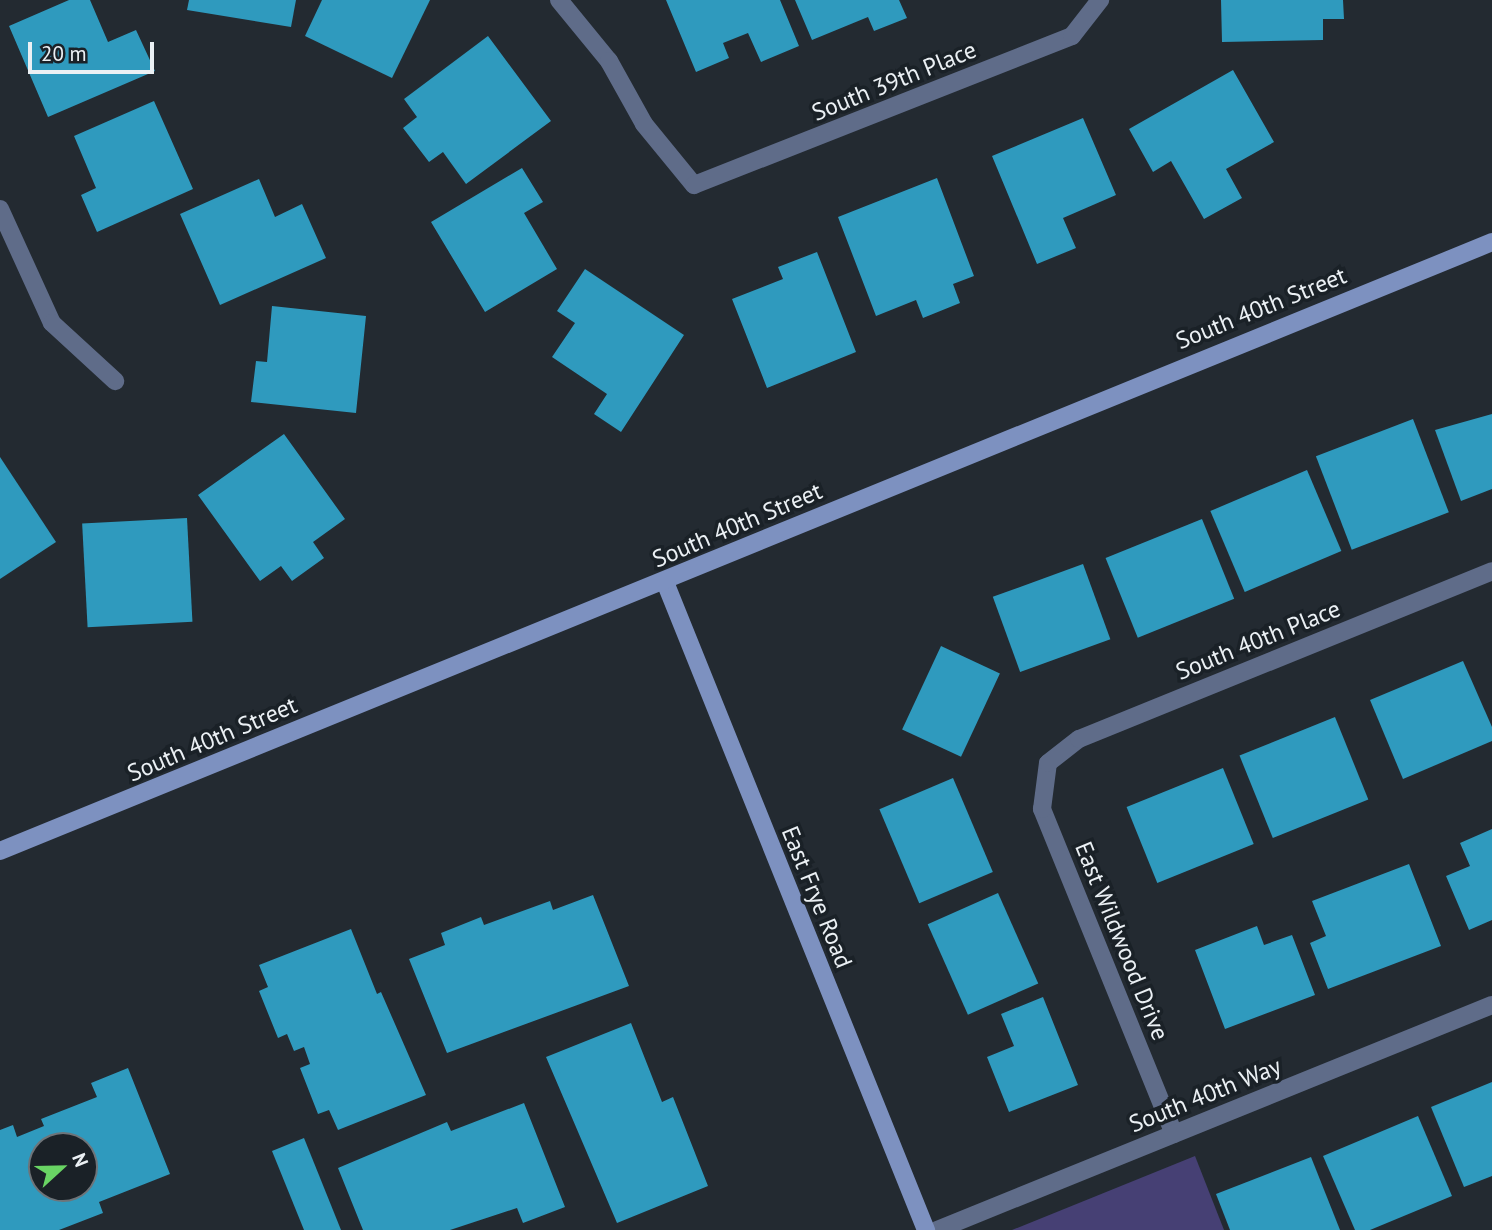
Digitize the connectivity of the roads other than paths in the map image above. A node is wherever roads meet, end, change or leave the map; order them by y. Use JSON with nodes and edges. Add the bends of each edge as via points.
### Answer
{"nodes":[{"id":1,"x":559,"y":0,"type":"edge"},
{"id":2,"x":1099,"y":2,"type":"edge"},
{"id":3,"x":0,"y":209,"type":"edge"},
{"id":4,"x":1492,"y":242,"type":"edge"},
{"id":5,"x":115,"y":381,"type":"dead end"},
{"id":6,"x":1492,"y":571,"type":"edge"},
{"id":7,"x":665,"y":582,"type":"junction"},
{"id":8,"x":1048,"y":764,"type":"joint"},
{"id":9,"x":0,"y":851,"type":"edge"},
{"id":10,"x":1492,"y":1005,"type":"edge"},
{"id":11,"x":1174,"y":1134,"type":"junction"},
{"id":12,"x":926,"y":1230,"type":"edge"},
{"id":13,"x":937,"y":1230,"type":"edge"}],
"edges":[{"from":1,"to":2,"type":"street","name":"South 39th Place","via":[[610,61],[644,124],[694,185],[1072,36]]},
{"from":3,"to":5,"type":"street","via":[[52,323]]},
{"from":4,"to":7,"type":"main road","name":"South 40th Street"},
{"from":6,"to":8,"type":"street","name":"South 40th Place","via":[[1079,739]]},
{"from":7,"to":9,"type":"main road","name":"South 40th Street"},
{"from":7,"to":12,"type":"main road","name":"East Frye Road"},
{"from":8,"to":11,"type":"street","name":"East Wildwood Drive","via":[[1042,808]]},
{"from":10,"to":11,"type":"street","name":"South 40th Way"},
{"from":11,"to":13,"type":"street","name":"South 40th Way"}]}
